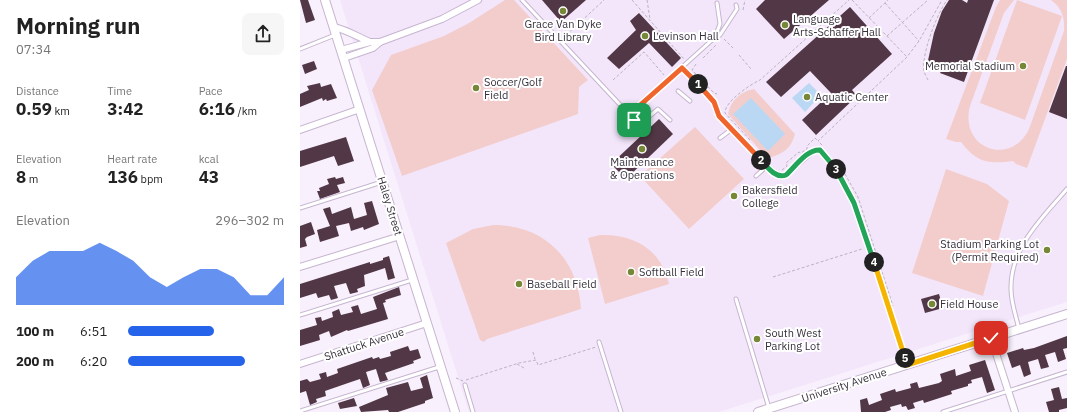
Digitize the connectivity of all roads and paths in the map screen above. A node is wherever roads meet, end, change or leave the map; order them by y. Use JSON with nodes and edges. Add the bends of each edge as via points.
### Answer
{"nodes":[{"id":1,"x":325,"y":0,"type":"edge"},
{"id":2,"x":478,"y":0,"type":"edge"},
{"id":3,"x":522,"y":0,"type":"edge"},
{"id":4,"x":604,"y":0,"type":"edge"},
{"id":5,"x":632,"y":0,"type":"edge"},
{"id":6,"x":647,"y":0,"type":"edge"},
{"id":7,"x":849,"y":0,"type":"edge"},
{"id":8,"x":852,"y":0,"type":"edge"},
{"id":9,"x":888,"y":0,"type":"edge"},
{"id":10,"x":928,"y":0,"type":"edge"},
{"id":11,"x":942,"y":0,"type":"edge"},
{"id":12,"x":947,"y":0,"type":"edge"},
{"id":13,"x":718,"y":3,"type":"dead end"},
{"id":14,"x":885,"y":3,"type":"junction"},
{"id":15,"x":736,"y":5,"type":"dead end"},
{"id":16,"x":869,"y":18,"type":"junction"},
{"id":17,"x":650,"y":20,"type":"junction"},
{"id":18,"x":903,"y":22,"type":"junction"},
{"id":19,"x":335,"y":31,"type":"junction"},
{"id":20,"x":887,"y":36,"type":"junction"},
{"id":21,"x":715,"y":37,"type":"junction"},
{"id":22,"x":723,"y":38,"type":"dead end"},
{"id":23,"x":561,"y":40,"type":"junction"},
{"id":24,"x":919,"y":41,"type":"junction"},
{"id":25,"x":370,"y":42,"type":"junction"},
{"id":26,"x":380,"y":42,"type":"junction"},
{"id":27,"x":733,"y":48,"type":"dead end"},
{"id":28,"x":300,"y":49,"type":"edge"},
{"id":29,"x":341,"y":50,"type":"junction"},
{"id":30,"x":739,"y":55,"type":"dead end"},
{"id":31,"x":907,"y":57,"type":"junction"},
{"id":32,"x":344,"y":58,"type":"junction"},
{"id":33,"x":680,"y":62,"type":"dead end"},
{"id":34,"x":696,"y":64,"type":"dead end"},
{"id":35,"x":682,"y":68,"type":"junction"},
{"id":36,"x":751,"y":69,"type":"dead end"},
{"id":37,"x":665,"y":76,"type":"dead end"},
{"id":38,"x":613,"y":80,"type":"dead end"},
{"id":39,"x":928,"y":80,"type":"dead end"},
{"id":40,"x":678,"y":91,"type":"dead end"},
{"id":41,"x":717,"y":94,"type":"dead end"},
{"id":42,"x":690,"y":101,"type":"dead end"},
{"id":43,"x":360,"y":109,"type":"junction"},
{"id":44,"x":629,"y":115,"type":"junction"},
{"id":45,"x":670,"y":120,"type":"dead end"},
{"id":46,"x":732,"y":129,"type":"junction"},
{"id":47,"x":300,"y":130,"type":"edge"},
{"id":48,"x":720,"y":138,"type":"dead end"},
{"id":49,"x":751,"y":141,"type":"dead end"},
{"id":50,"x":818,"y":141,"type":"junction"},
{"id":51,"x":823,"y":147,"type":"dead end"},
{"id":52,"x":767,"y":166,"type":"junction"},
{"id":53,"x":778,"y":170,"type":"dead end"},
{"id":54,"x":845,"y":173,"type":"dead end"},
{"id":55,"x":756,"y":176,"type":"dead end"},
{"id":56,"x":383,"y":182,"type":"junction"},
{"id":57,"x":1067,"y":189,"type":"edge"},
{"id":58,"x":300,"y":208,"type":"edge"},
{"id":59,"x":400,"y":236,"type":"junction"},
{"id":60,"x":862,"y":249,"type":"dead end"},
{"id":61,"x":300,"y":267,"type":"edge"},
{"id":62,"x":773,"y":277,"type":"dead end"},
{"id":63,"x":414,"y":280,"type":"junction"},
{"id":64,"x":736,"y":299,"type":"dead end"},
{"id":65,"x":894,"y":309,"type":"dead end"},
{"id":66,"x":1067,"y":314,"type":"edge"},
{"id":67,"x":300,"y":315,"type":"edge"},
{"id":68,"x":428,"y":323,"type":"junction"},
{"id":69,"x":1020,"y":329,"type":"junction"},
{"id":70,"x":991,"y":338,"type":"junction"},
{"id":71,"x":599,"y":344,"type":"joint"},
{"id":72,"x":533,"y":352,"type":"dead end"},
{"id":73,"x":536,"y":360,"type":"junction"},
{"id":74,"x":300,"y":364,"type":"edge"},
{"id":75,"x":517,"y":364,"type":"junction"},
{"id":76,"x":907,"y":365,"type":"junction"},
{"id":77,"x":441,"y":367,"type":"junction"},
{"id":78,"x":524,"y":368,"type":"dead end"},
{"id":79,"x":1067,"y":372,"type":"edge"},
{"id":80,"x":456,"y":378,"type":"dead end"},
{"id":81,"x":465,"y":386,"type":"dead end"},
{"id":82,"x":1008,"y":391,"type":"junction"},
{"id":83,"x":769,"y":408,"type":"junction"},
{"id":84,"x":300,"y":411,"type":"edge"},
{"id":85,"x":454,"y":412,"type":"edge"},
{"id":86,"x":473,"y":412,"type":"edge"},
{"id":87,"x":621,"y":412,"type":"edge"},
{"id":88,"x":758,"y":412,"type":"edge"},
{"id":89,"x":943,"y":412,"type":"edge"},
{"id":90,"x":1015,"y":412,"type":"edge"}],
"edges":[{"from":1,"to":19,"type":"street","name":"Haley Street"},
{"from":2,"to":26,"type":"street","via":[[442,19]]},
{"from":3,"to":23,"type":"lane"},
{"from":4,"to":23,"type":"path"},
{"from":5,"to":17,"type":"path"},
{"from":6,"to":17,"type":"path"},
{"from":7,"to":49,"type":"path","via":[[760,80],[751,84],[726,106],[725,113]]},
{"from":8,"to":16,"type":"path"},
{"from":9,"to":14,"type":"path"},
{"from":10,"to":18,"type":"path"},
{"from":11,"to":24,"type":"path"},
{"from":12,"to":39,"type":"path","via":[[933,28],[926,50],[924,72]]},
{"from":13,"to":21,"type":"lane","via":[[720,24]]},
{"from":14,"to":16,"type":"path"},
{"from":14,"to":18,"type":"path"},
{"from":15,"to":21,"type":"lane","via":[[737,9],[720,35]]},
{"from":16,"to":20,"type":"path"},
{"from":17,"to":33,"type":"path","via":[[685,58]]},
{"from":18,"to":20,"type":"path"},
{"from":18,"to":24,"type":"path"},
{"from":19,"to":25,"type":"street","via":[[345,30]]},
{"from":19,"to":28,"type":"lane"},
{"from":19,"to":29,"type":"street","name":"Haley Street"},
{"from":20,"to":31,"type":"path"},
{"from":21,"to":35,"type":"lane"},
{"from":22,"to":27,"type":"path"},
{"from":23,"to":44,"type":"lane"},
{"from":24,"to":31,"type":"path"},
{"from":25,"to":26,"type":"street"},
{"from":25,"to":29,"type":"street"},
{"from":26,"to":32,"type":"street","via":[[373,48]]},
{"from":29,"to":32,"type":"street","name":"Haley Street"},
{"from":30,"to":36,"type":"path"},
{"from":31,"to":50,"type":"path"},
{"from":32,"to":43,"type":"street","name":"Haley Street"},
{"from":34,"to":41,"type":"path","via":[[692,70]]},
{"from":35,"to":44,"type":"lane"},
{"from":35,"to":46,"type":"lane","via":[[714,102],[716,112]]},
{"from":37,"to":38,"type":"path","via":[[644,52]]},
{"from":40,"to":42,"type":"lane"},
{"from":43,"to":47,"type":"street"},
{"from":43,"to":56,"type":"street","name":"Haley Street"},
{"from":44,"to":45,"type":"lane","via":[[641,125],[658,109]]},
{"from":46,"to":48,"type":"lane"},
{"from":46,"to":52,"type":"lane"},
{"from":50,"to":51,"type":"path"},
{"from":50,"to":53,"type":"path","via":[[815,138],[807,149],[786,163],[784,169]]},
{"from":52,"to":55,"type":"lane"},
{"from":52,"to":76,"type":"lane","via":[[782,177],[815,150],[820,150],[836,168],[854,203]]},
{"from":54,"to":65,"type":"path","via":[[858,197]]},
{"from":56,"to":58,"type":"lane"},
{"from":56,"to":59,"type":"street","name":"Haley Street"},
{"from":57,"to":69,"type":"lane","via":[[1029,234],[1018,253],[1011,290]]},
{"from":59,"to":61,"type":"street"},
{"from":59,"to":63,"type":"street","name":"Haley Street"},
{"from":60,"to":62,"type":"path"},
{"from":63,"to":67,"type":"lane"},
{"from":63,"to":68,"type":"street","name":"Haley Street"},
{"from":64,"to":83,"type":"lane"},
{"from":66,"to":69,"type":"street","name":"University Avenue"},
{"from":68,"to":74,"type":"street","name":"Shattuck Avenue"},
{"from":68,"to":77,"type":"street","name":"Haley Street"},
{"from":69,"to":70,"type":"street","name":"University Avenue"},
{"from":70,"to":76,"type":"street","name":"University Avenue"},
{"from":70,"to":82,"type":"street"},
{"from":71,"to":73,"type":"path","via":[[538,365]]},
{"from":71,"to":87,"type":"lane"},
{"from":72,"to":73,"type":"path"},
{"from":73,"to":75,"type":"path"},
{"from":75,"to":78,"type":"path"},
{"from":75,"to":80,"type":"path","via":[[463,381]]},
{"from":76,"to":83,"type":"street","name":"University Avenue"},
{"from":77,"to":84,"type":"lane"},
{"from":77,"to":85,"type":"street","name":"Haley Street"},
{"from":79,"to":82,"type":"lane"},
{"from":81,"to":86,"type":"lane"},
{"from":82,"to":89,"type":"lane"},
{"from":82,"to":90,"type":"street"},
{"from":83,"to":88,"type":"street","name":"University Avenue"}]}
